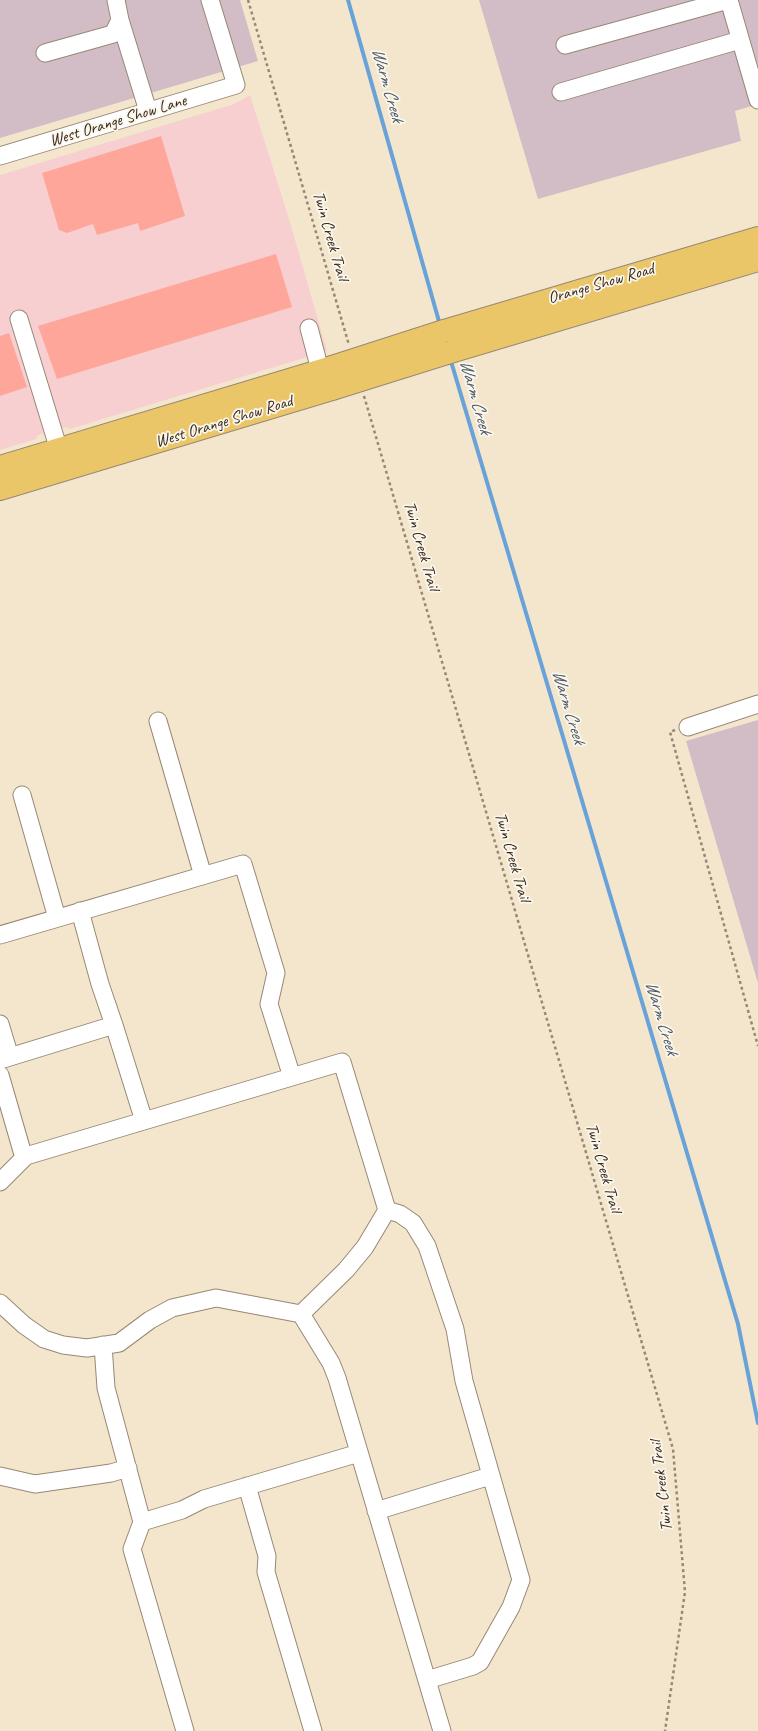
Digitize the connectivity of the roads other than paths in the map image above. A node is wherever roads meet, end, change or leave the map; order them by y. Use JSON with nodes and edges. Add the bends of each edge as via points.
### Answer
{"nodes":[{"id":1,"x":116,"y":0,"type":"edge"},
{"id":2,"x":210,"y":0,"type":"edge"},
{"id":3,"x":728,"y":0,"type":"edge"},
{"id":4,"x":120,"y":20,"type":"junction"},
{"id":5,"x":740,"y":40,"type":"junction"},
{"id":6,"x":566,"y":45,"type":"dead end"},
{"id":7,"x":45,"y":53,"type":"dead end"},
{"id":8,"x":561,"y":92,"type":"dead end"},
{"id":9,"x":758,"y":100,"type":"edge"},
{"id":10,"x":148,"y":111,"type":"junction"},
{"id":11,"x":0,"y":156,"type":"edge"},
{"id":12,"x":758,"y":238,"type":"edge"},
{"id":13,"x":758,"y":260,"type":"edge"},
{"id":14,"x":19,"y":319,"type":"dead end"},
{"id":15,"x":309,"y":328,"type":"dead end"},
{"id":16,"x":444,"y":331,"type":"joint"},
{"id":17,"x":446,"y":353,"type":"joint"},
{"id":18,"x":325,"y":369,"type":"junction"},
{"id":19,"x":58,"y":449,"type":"junction"},
{"id":20,"x":0,"y":467,"type":"edge"},
{"id":21,"x":65,"y":470,"type":"junction"},
{"id":22,"x":0,"y":489,"type":"edge"},
{"id":23,"x":758,"y":704,"type":"edge"},
{"id":24,"x":158,"y":722,"type":"dead end"},
{"id":25,"x":688,"y":727,"type":"road end"},
{"id":26,"x":22,"y":795,"type":"dead end"},
{"id":27,"x":203,"y":876,"type":"junction"},
{"id":28,"x":80,"y":911,"type":"junction"},
{"id":29,"x":57,"y":918,"type":"junction"},
{"id":30,"x":0,"y":935,"type":"edge"},
{"id":31,"x":0,"y":1024,"type":"edge"},
{"id":32,"x":114,"y":1025,"type":"junction"},
{"id":33,"x":5,"y":1058,"type":"edge"},
{"id":34,"x":0,"y":1075,"type":"edge"},
{"id":35,"x":292,"y":1077,"type":"junction"},
{"id":36,"x":144,"y":1121,"type":"junction"},
{"id":37,"x":24,"y":1158,"type":"junction"},
{"id":38,"x":0,"y":1182,"type":"edge"},
{"id":39,"x":387,"y":1210,"type":"junction"},
{"id":40,"x":0,"y":1303,"type":"edge"},
{"id":41,"x":301,"y":1314,"type":"junction"},
{"id":42,"x":103,"y":1345,"type":"junction"},
{"id":43,"x":359,"y":1453,"type":"junction"},
{"id":44,"x":128,"y":1468,"type":"junction"},
{"id":45,"x":0,"y":1476,"type":"edge"},
{"id":46,"x":490,"y":1476,"type":"junction"},
{"id":47,"x":247,"y":1486,"type":"junction"},
{"id":48,"x":376,"y":1511,"type":"junction"},
{"id":49,"x":142,"y":1522,"type":"junction"},
{"id":50,"x":427,"y":1680,"type":"junction"},
{"id":51,"x":185,"y":1731,"type":"edge"},
{"id":52,"x":312,"y":1731,"type":"edge"},
{"id":53,"x":442,"y":1731,"type":"edge"}],
"edges":[{"from":1,"to":4,"type":"street"},
{"from":2,"to":10,"type":"street","name":"West Orange Show Lane","via":[[236,85]]},
{"from":3,"to":5,"type":"street"},
{"from":3,"to":6,"type":"street"},
{"from":4,"to":7,"type":"street","via":[[113,34]]},
{"from":4,"to":10,"type":"street"},
{"from":5,"to":8,"type":"street"},
{"from":5,"to":9,"type":"street"},
{"from":10,"to":11,"type":"street","name":"West Orange Show Lane"},
{"from":12,"to":16,"type":"main road","name":"Orange Show Road"},
{"from":13,"to":17,"type":"main road","name":"Orange Show Road"},
{"from":14,"to":19,"type":"street"},
{"from":15,"to":18,"type":"street"},
{"from":16,"to":18,"type":"main road","name":"West Orange Show Road","bridge":true},
{"from":17,"to":21,"type":"main road","name":"West Orange Show Road","bridge":true},
{"from":18,"to":19,"type":"main road","name":"West Orange Show Road"},
{"from":19,"to":20,"type":"main road","name":"West Orange Show Road"},
{"from":19,"to":21,"type":"street"},
{"from":21,"to":22,"type":"main road","name":"West Orange Show Road"},
{"from":23,"to":25,"type":"street"},
{"from":24,"to":27,"type":"street"},
{"from":26,"to":29,"type":"street"},
{"from":27,"to":28,"type":"street"},
{"from":27,"to":35,"type":"street","via":[[244,864],[276,973],[268,1004]]},
{"from":28,"to":29,"type":"street"},
{"from":28,"to":32,"type":"street"},
{"from":29,"to":30,"type":"street"},
{"from":31,"to":33,"type":"street"},
{"from":32,"to":33,"type":"street"},
{"from":32,"to":36,"type":"street"},
{"from":34,"to":37,"type":"street"},
{"from":35,"to":36,"type":"street"},
{"from":35,"to":39,"type":"street","via":[[342,1062]]},
{"from":36,"to":37,"type":"street"},
{"from":37,"to":38,"type":"street"},
{"from":39,"to":41,"type":"street","via":[[365,1247],[346,1270]]},
{"from":39,"to":46,"type":"street","via":[[400,1214],[413,1223],[427,1246],[456,1329],[464,1381]]},
{"from":40,"to":42,"type":"street","via":[[44,1339],[87,1348]]},
{"from":41,"to":42,"type":"street","via":[[216,1298],[172,1308],[118,1343]]},
{"from":41,"to":43,"type":"street","via":[[331,1363]]},
{"from":42,"to":44,"type":"street","via":[[106,1388]]},
{"from":43,"to":47,"type":"street"},
{"from":43,"to":48,"type":"street"},
{"from":44,"to":45,"type":"street","via":[[111,1473],[35,1484]]},
{"from":44,"to":49,"type":"street"},
{"from":46,"to":48,"type":"street"},
{"from":46,"to":50,"type":"street","via":[[521,1580],[511,1607],[480,1662]]},
{"from":47,"to":49,"type":"street"},
{"from":47,"to":52,"type":"street","via":[[267,1556],[266,1572]]},
{"from":48,"to":50,"type":"street"},
{"from":49,"to":51,"type":"street","via":[[132,1549]]},
{"from":50,"to":53,"type":"street"}]}
